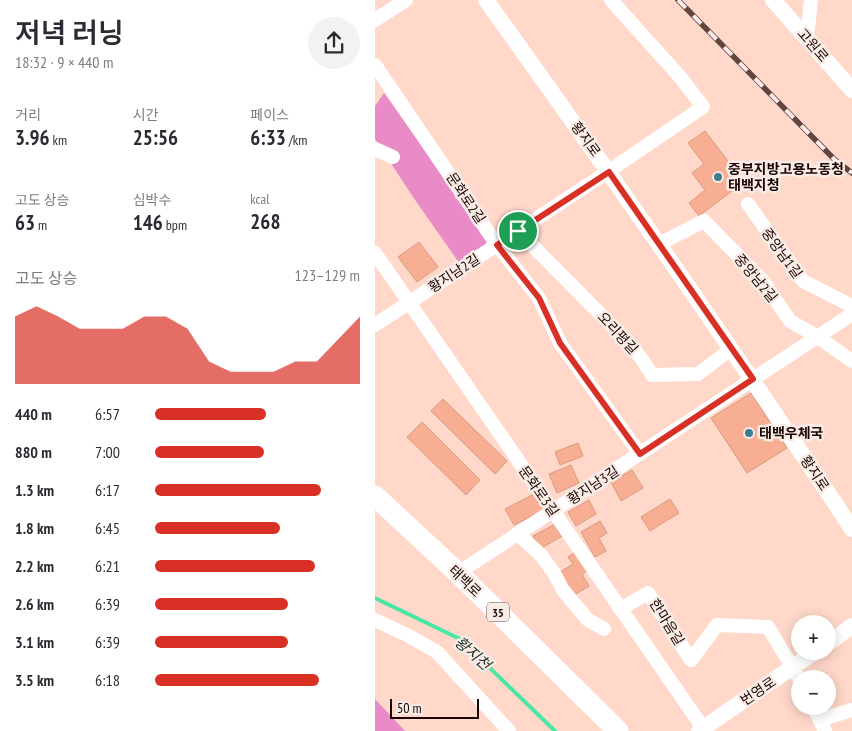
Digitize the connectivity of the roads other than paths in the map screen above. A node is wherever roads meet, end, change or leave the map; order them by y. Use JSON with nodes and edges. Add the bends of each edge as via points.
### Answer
{"nodes":[{"id":1,"x":406,"y":0,"type":"edge"},
{"id":2,"x":486,"y":0,"type":"edge"},
{"id":3,"x":611,"y":0,"type":"edge"},
{"id":4,"x":773,"y":0,"type":"edge"},
{"id":5,"x":811,"y":0,"type":"edge"},
{"id":6,"x":375,"y":20,"type":"edge"},
{"id":7,"x":807,"y":38,"type":"junction"},
{"id":8,"x":375,"y":66,"type":"edge"},
{"id":9,"x":852,"y":90,"type":"edge"},
{"id":10,"x":375,"y":149,"type":"edge"},
{"id":11,"x":393,"y":157,"type":"dead end"},
{"id":12,"x":609,"y":172,"type":"junction"},
{"id":13,"x":748,"y":204,"type":"dead end"},
{"id":14,"x":518,"y":231,"type":"junction"},
{"id":15,"x":659,"y":244,"type":"junction"},
{"id":16,"x":497,"y":245,"type":"junction"},
{"id":17,"x":375,"y":253,"type":"edge"},
{"id":18,"x":409,"y":303,"type":"junction"},
{"id":19,"x":852,"y":306,"type":"edge"},
{"id":20,"x":852,"y":314,"type":"edge"},
{"id":21,"x":375,"y":325,"type":"edge"},
{"id":22,"x":817,"y":337,"type":"junction"},
{"id":23,"x":731,"y":349,"type":"junction"},
{"id":24,"x":852,"y":361,"type":"edge"},
{"id":25,"x":753,"y":379,"type":"junction"},
{"id":26,"x":640,"y":454,"type":"junction"},
{"id":27,"x":375,"y":496,"type":"edge"},
{"id":28,"x":553,"y":511,"type":"junction"},
{"id":29,"x":852,"y":528,"type":"edge"},
{"id":30,"x":518,"y":534,"type":"junction"},
{"id":31,"x":458,"y":573,"type":"junction"},
{"id":32,"x":621,"y":609,"type":"junction"},
{"id":33,"x":375,"y":620,"type":"edge"},
{"id":34,"x":852,"y":626,"type":"edge"},
{"id":35,"x":604,"y":629,"type":"dead end"},
{"id":36,"x":836,"y":638,"type":"edge"},
{"id":37,"x":809,"y":660,"type":"edge"},
{"id":38,"x":795,"y":670,"type":"edge"},
{"id":39,"x":800,"y":670,"type":"edge"},
{"id":40,"x":791,"y":678,"type":"edge"},
{"id":41,"x":852,"y":710,"type":"edge"},
{"id":42,"x":822,"y":726,"type":"edge"},
{"id":43,"x":701,"y":730,"type":"edge"},
{"id":44,"x":509,"y":731,"type":"edge"},
{"id":45,"x":618,"y":731,"type":"edge"}],
"edges":[{"from":1,"to":6,"type":"street"},
{"from":2,"to":12,"type":"street","name":"황지로"},
{"from":3,"to":12,"type":"street","name":"황지남2길","via":[[703,107]]},
{"from":4,"to":7,"type":"street","name":"고원로"},
{"from":5,"to":7,"type":"street"},
{"from":7,"to":9,"type":"street","name":"고원로"},
{"from":8,"to":16,"type":"street","name":"문화로2길"},
{"from":10,"to":11,"type":"street"},
{"from":12,"to":14,"type":"street","name":"황지남2길"},
{"from":12,"to":15,"type":"street","name":"황지로"},
{"from":13,"to":19,"type":"street","name":"중앙남1길","via":[[803,282]]},
{"from":14,"to":16,"type":"street","name":"황지남2길"},
{"from":14,"to":23,"type":"street","name":"오리평길","via":[[622,336],[652,375],[698,374]]},
{"from":15,"to":22,"type":"street","name":"중앙남2길","via":[[704,221],[762,280],[790,321]]},
{"from":15,"to":23,"type":"street","name":"황지로"},
{"from":16,"to":18,"type":"street","name":"황지남2길"},
{"from":16,"to":26,"type":"street","name":"문화로2길","via":[[539,298],[560,343]]},
{"from":17,"to":18,"type":"street","name":"문화로3길"},
{"from":18,"to":21,"type":"street","name":"황지남2길"},
{"from":18,"to":28,"type":"street","name":"문화로3길"},
{"from":20,"to":22,"type":"street","name":"황지남3길"},
{"from":22,"to":24,"type":"street","name":"중앙남2길"},
{"from":22,"to":25,"type":"street","name":"황지남3길"},
{"from":23,"to":25,"type":"street","name":"황지로"},
{"from":25,"to":26,"type":"street","name":"황지남3길"},
{"from":25,"to":29,"type":"street","name":"황지로"},
{"from":26,"to":28,"type":"street","name":"황지남3길"},
{"from":27,"to":31,"type":"main road","name":"태백로","number":"35"},
{"from":28,"to":30,"type":"street","name":"황지남3길"},
{"from":28,"to":32,"type":"street","name":"문화로3길"},
{"from":30,"to":31,"type":"street","name":"황지남3길"},
{"from":30,"to":35,"type":"street","via":[[541,555],[563,590],[587,619]]},
{"from":31,"to":45,"type":"main road","name":"태백로","number":"35"},
{"from":32,"to":38,"type":"street","name":"한마음길","via":[[648,593],[691,660],[717,625],[768,627]]},
{"from":32,"to":43,"type":"street","name":"문화로3길"},
{"from":33,"to":44,"type":"street","via":[[437,652]]},
{"from":34,"to":36,"type":"street"},
{"from":37,"to":39,"type":"street","name":"번영로"},
{"from":40,"to":43,"type":"street","name":"번영로"},
{"from":41,"to":42,"type":"street"}]}
